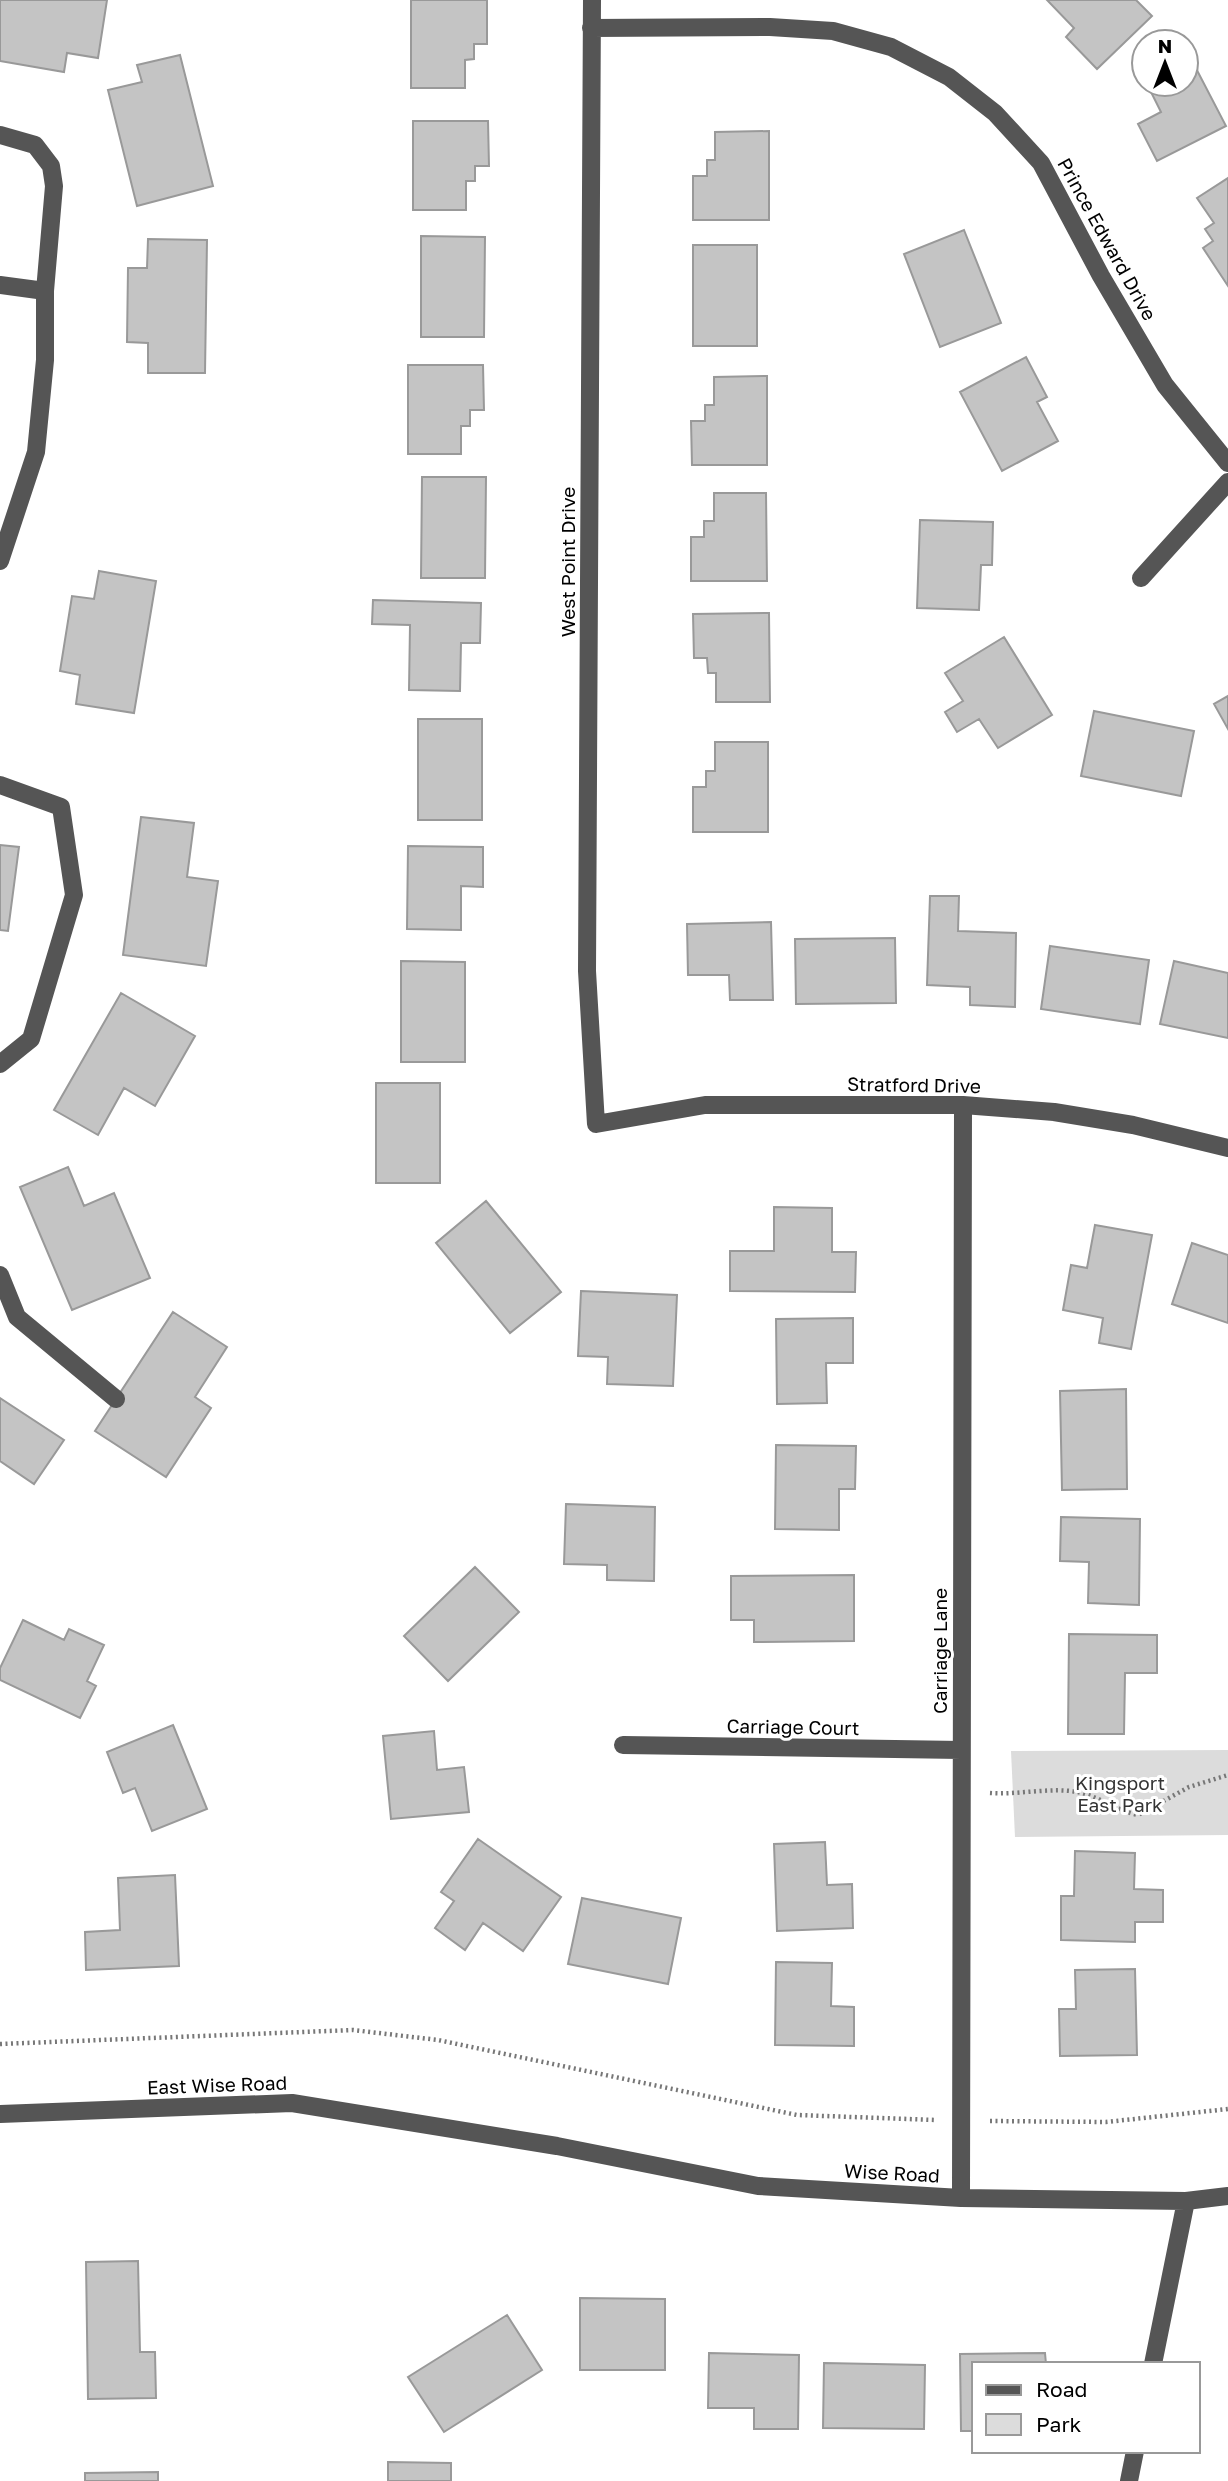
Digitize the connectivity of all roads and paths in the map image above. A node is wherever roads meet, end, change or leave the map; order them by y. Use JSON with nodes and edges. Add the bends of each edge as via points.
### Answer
{"nodes":[{"id":1,"x":592,"y":0,"type":"edge"},
{"id":2,"x":592,"y":28,"type":"junction"},
{"id":3,"x":0,"y":135,"type":"edge"},
{"id":4,"x":0,"y":285,"type":"edge"},
{"id":5,"x":45,"y":291,"type":"junction"},
{"id":6,"x":1228,"y":463,"type":"edge"},
{"id":7,"x":1228,"y":482,"type":"edge"},
{"id":8,"x":0,"y":561,"type":"edge"},
{"id":9,"x":1141,"y":578,"type":"dead end"},
{"id":10,"x":0,"y":785,"type":"edge"},
{"id":11,"x":0,"y":1064,"type":"edge"},
{"id":12,"x":963,"y":1105,"type":"junction"},
{"id":13,"x":596,"y":1124,"type":"joint"},
{"id":14,"x":1228,"y":1148,"type":"edge"},
{"id":15,"x":0,"y":1275,"type":"edge"},
{"id":16,"x":116,"y":1399,"type":"dead end"},
{"id":17,"x":623,"y":1745,"type":"dead end"},
{"id":18,"x":961,"y":1750,"type":"junction"},
{"id":19,"x":1228,"y":1775,"type":"edge"},
{"id":20,"x":961,"y":1790,"type":"junction"},
{"id":21,"x":0,"y":2044,"type":"edge"},
{"id":22,"x":1228,"y":2109,"type":"edge"},
{"id":23,"x":0,"y":2114,"type":"edge"},
{"id":24,"x":961,"y":2120,"type":"junction"},
{"id":25,"x":557,"y":2146,"type":"joint"},
{"id":26,"x":1228,"y":2196,"type":"edge"},
{"id":27,"x":961,"y":2198,"type":"junction"},
{"id":28,"x":1186,"y":2202,"type":"junction"},
{"id":29,"x":1153,"y":2362,"type":"edge"},
{"id":30,"x":1135,"y":2453,"type":"edge"},
{"id":31,"x":1129,"y":2481,"type":"edge"}],
"edges":[{"from":1,"to":2,"type":"street","name":"West Point Drive"},
{"from":2,"to":6,"type":"street","name":"Prince Edward Drive","via":[[770,27],[833,32],[891,47],[949,77],[995,113],[1041,163],[1165,385]]},
{"from":2,"to":13,"type":"street","name":"West Point Drive","via":[[587,971]]},
{"from":3,"to":5,"type":"street","via":[[35,145],[51,166],[54,187]]},
{"from":4,"to":5,"type":"street"},
{"from":5,"to":8,"type":"street","via":[[45,360],[36,452]]},
{"from":7,"to":9,"type":"street"},
{"from":10,"to":11,"type":"street","via":[[61,807],[74,895],[31,1039]]},
{"from":12,"to":13,"type":"street","name":"Stratford Drive","via":[[705,1105]]},
{"from":12,"to":14,"type":"street","name":"Stratford Drive","via":[[1068,1114]]},
{"from":12,"to":18,"type":"street","name":"Carriage Lane"},
{"from":15,"to":16,"type":"street","via":[[17,1317]]},
{"from":17,"to":18,"type":"street","name":"Carriage Court"},
{"from":18,"to":20,"type":"street","name":"Carriage Lane"},
{"from":19,"to":20,"type":"path","via":[[1189,1787],[1138,1815],[1077,1792],[1013,1795]]},
{"from":20,"to":24,"type":"street","name":"Carriage Lane"},
{"from":21,"to":24,"type":"path","via":[[353,2030],[438,2040],[797,2115]]},
{"from":22,"to":24,"type":"path","via":[[1106,2122]]},
{"from":23,"to":25,"type":"street","name":"East Wise Road","via":[[292,2103]]},
{"from":24,"to":27,"type":"street","name":"Carriage Lane"},
{"from":25,"to":27,"type":"street","name":"Wise Road","via":[[758,2186]]},
{"from":26,"to":28,"type":"street","name":"Wise Road"},
{"from":27,"to":28,"type":"street","name":"Wise Road"},
{"from":28,"to":29,"type":"street"},
{"from":30,"to":31,"type":"street"}]}
